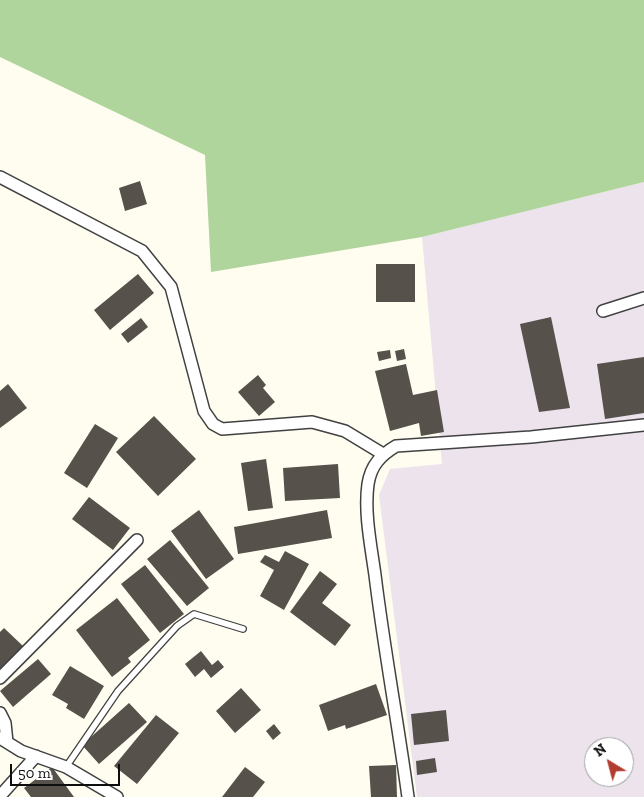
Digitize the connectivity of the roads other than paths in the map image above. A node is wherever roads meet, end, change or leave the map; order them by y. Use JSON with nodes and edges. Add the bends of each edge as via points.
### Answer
{"nodes":[{"id":1,"x":0,"y":177,"type":"edge"},
{"id":2,"x":644,"y":298,"type":"edge"},
{"id":3,"x":603,"y":311,"type":"dead end"},
{"id":4,"x":644,"y":425,"type":"edge"},
{"id":5,"x":383,"y":454,"type":"junction"},
{"id":6,"x":137,"y":540,"type":"dead end"},
{"id":7,"x":243,"y":629,"type":"dead end"},
{"id":8,"x":0,"y":678,"type":"edge"},
{"id":9,"x":0,"y":713,"type":"edge"},
{"id":10,"x":4,"y":740,"type":"edge"},
{"id":11,"x":36,"y":756,"type":"junction"},
{"id":12,"x":66,"y":767,"type":"junction"},
{"id":13,"x":0,"y":796,"type":"edge"},
{"id":14,"x":117,"y":797,"type":"edge"},
{"id":15,"x":408,"y":797,"type":"edge"}],
"edges":[{"from":1,"to":5,"type":"street","via":[[142,251],[171,287],[204,411],[213,424],[222,429],[312,422],[345,431]]},
{"from":2,"to":3,"type":"street"},
{"from":4,"to":5,"type":"street","via":[[396,446]]},
{"from":5,"to":15,"type":"street","via":[[374,466],[368,484],[369,526]]},
{"from":6,"to":8,"type":"street"},
{"from":7,"to":12,"type":"lane","via":[[194,614],[177,626],[118,691]]},
{"from":9,"to":10,"type":"street","via":[[5,723]]},
{"from":10,"to":11,"type":"street"},
{"from":11,"to":12,"type":"street"},
{"from":11,"to":13,"type":"street"},
{"from":12,"to":14,"type":"street"}]}
